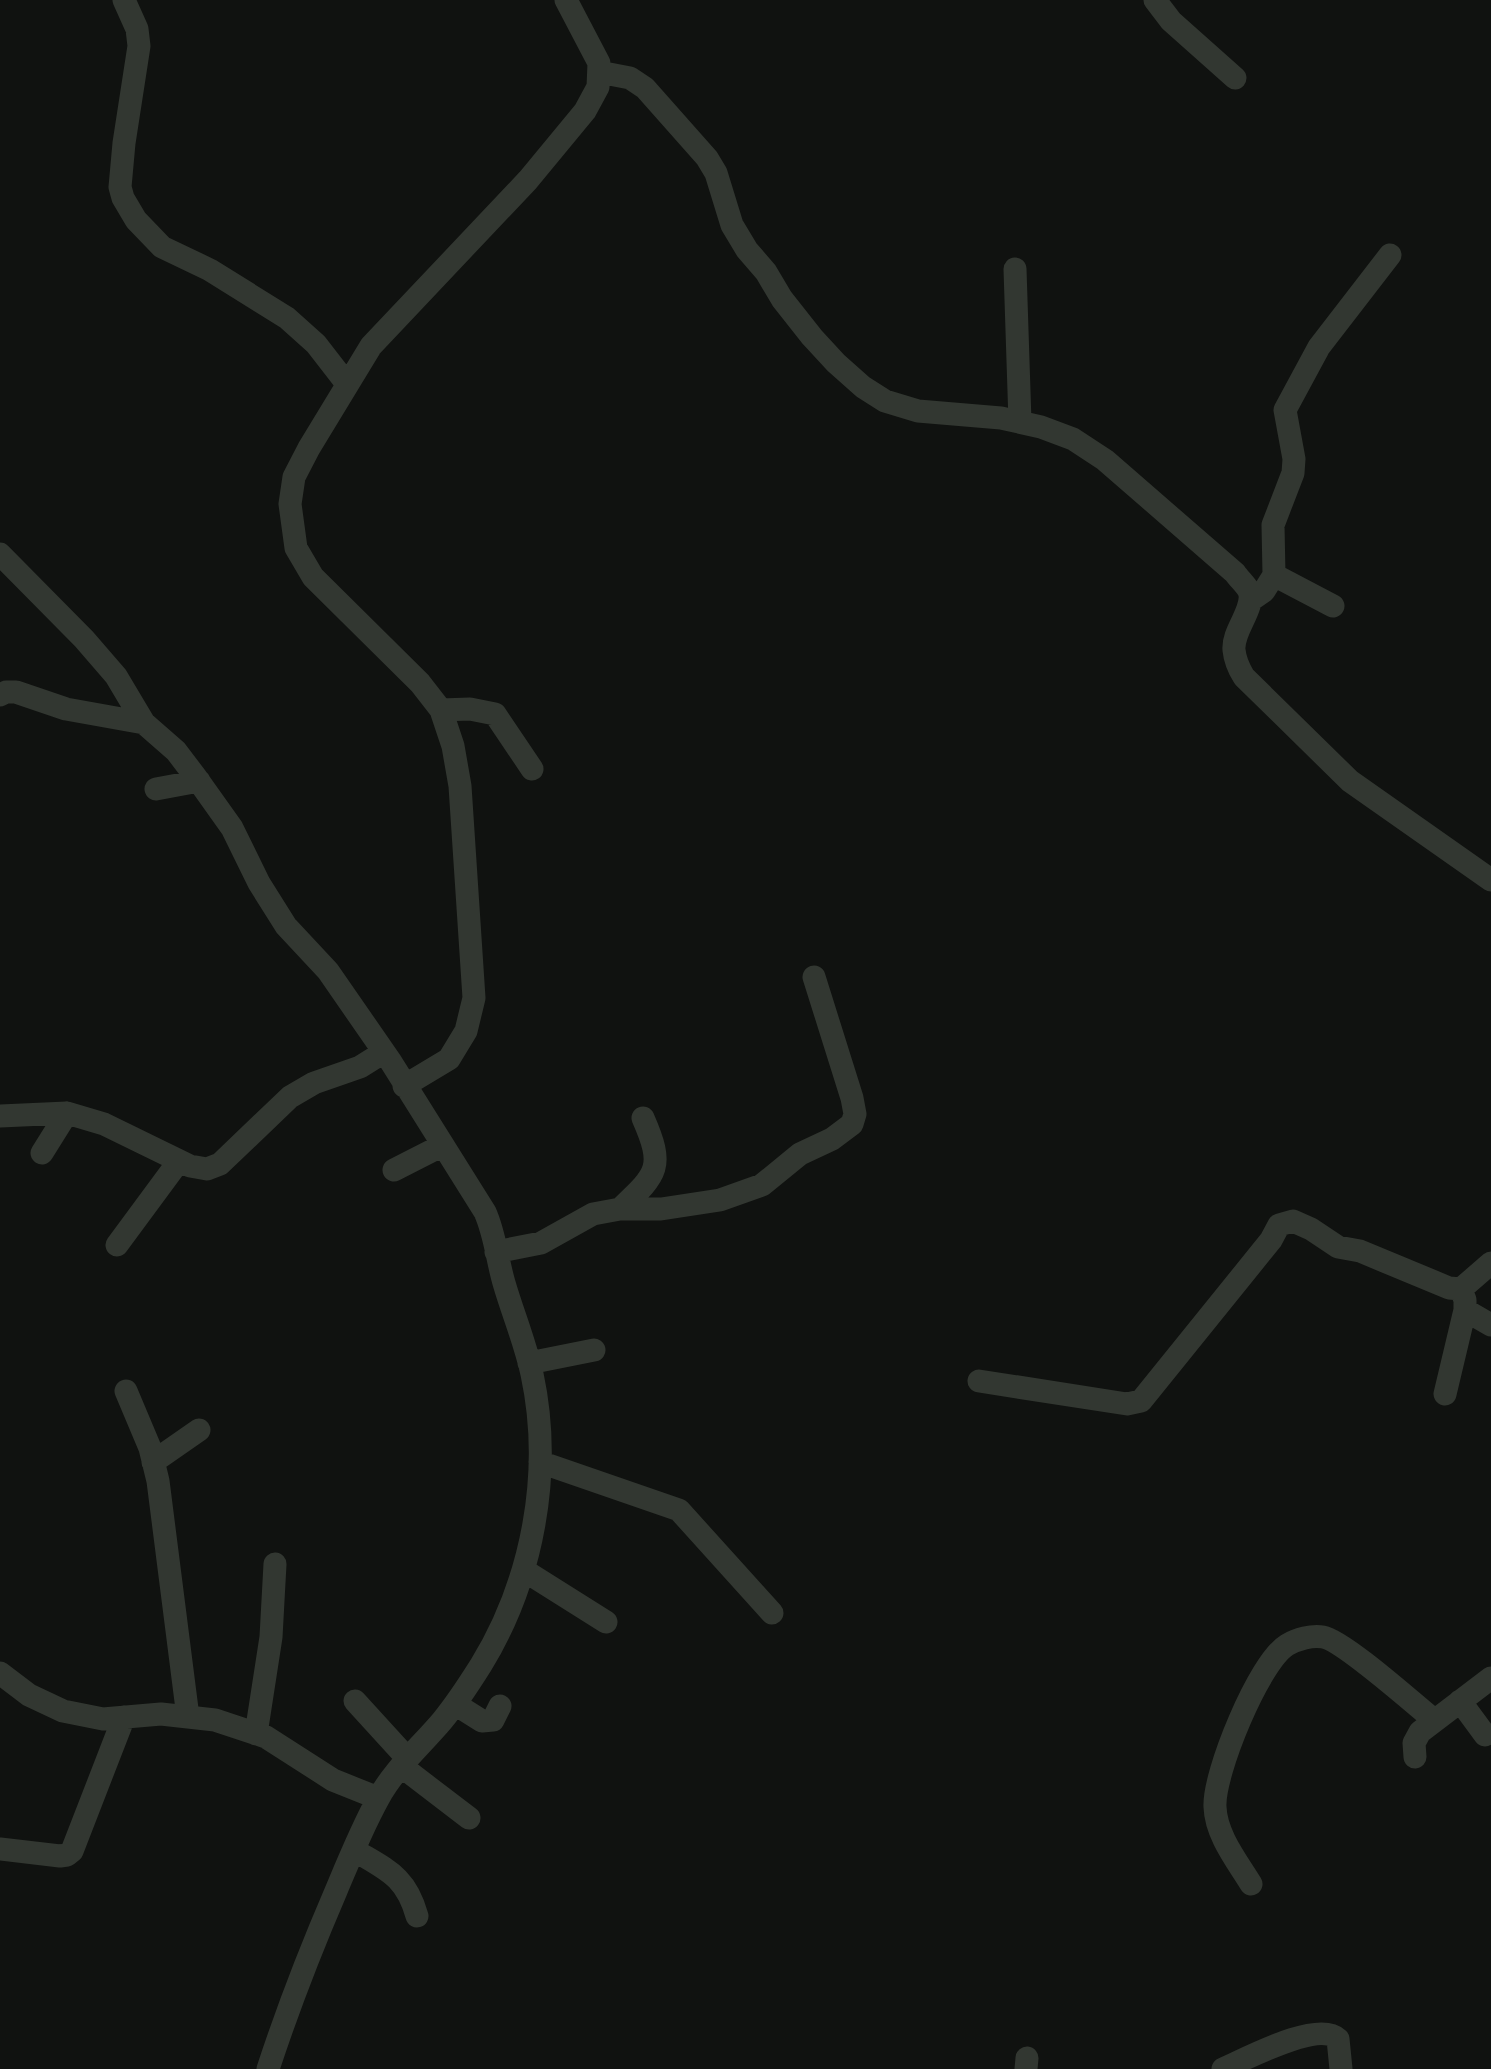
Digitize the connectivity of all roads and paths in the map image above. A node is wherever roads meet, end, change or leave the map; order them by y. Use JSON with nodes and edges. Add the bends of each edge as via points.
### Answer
{"nodes":[{"id":1,"x":124,"y":0,"type":"edge"},
{"id":2,"x":566,"y":0,"type":"edge"},
{"id":3,"x":1155,"y":0,"type":"edge"},
{"id":4,"x":599,"y":72,"type":"junction"},
{"id":5,"x":1235,"y":78,"type":"dead end"},
{"id":6,"x":1390,"y":255,"type":"dead end"},
{"id":7,"x":1015,"y":269,"type":"dead end"},
{"id":8,"x":347,"y":384,"type":"junction"},
{"id":9,"x":1020,"y":422,"type":"junction"},
{"id":10,"x":0,"y":554,"type":"edge"},
{"id":11,"x":1274,"y":575,"type":"junction"},
{"id":12,"x":1251,"y":600,"type":"junction"},
{"id":13,"x":1333,"y":606,"type":"dead end"},
{"id":14,"x":0,"y":695,"type":"edge"},
{"id":15,"x":441,"y":710,"type":"junction"},
{"id":16,"x":144,"y":723,"type":"junction"},
{"id":17,"x":532,"y":769,"type":"dead end"},
{"id":18,"x":199,"y":781,"type":"junction"},
{"id":19,"x":156,"y":789,"type":"dead end"},
{"id":20,"x":1491,"y":880,"type":"edge"},
{"id":21,"x":814,"y":977,"type":"dead end"},
{"id":22,"x":384,"y":1052,"type":"junction"},
{"id":23,"x":404,"y":1086,"type":"junction"},
{"id":24,"x":67,"y":1113,"type":"junction"},
{"id":25,"x":0,"y":1116,"type":"edge"},
{"id":26,"x":643,"y":1118,"type":"dead end"},
{"id":27,"x":443,"y":1146,"type":"junction"},
{"id":28,"x":42,"y":1153,"type":"dead end"},
{"id":29,"x":179,"y":1161,"type":"junction"},
{"id":30,"x":394,"y":1170,"type":"dead end"},
{"id":31,"x":620,"y":1209,"type":"junction"},
{"id":32,"x":117,"y":1245,"type":"dead end"},
{"id":33,"x":496,"y":1252,"type":"junction"},
{"id":34,"x":1491,"y":1263,"type":"edge"},
{"id":35,"x":1463,"y":1299,"type":"junction"},
{"id":36,"x":1491,"y":1325,"type":"edge"},
{"id":37,"x":594,"y":1350,"type":"dead end"},
{"id":38,"x":529,"y":1363,"type":"junction"},
{"id":39,"x":979,"y":1381,"type":"dead end"},
{"id":40,"x":126,"y":1391,"type":"dead end"},
{"id":41,"x":1445,"y":1394,"type":"dead end"},
{"id":42,"x":199,"y":1430,"type":"dead end"},
{"id":43,"x":153,"y":1462,"type":"junction"},
{"id":44,"x":540,"y":1462,"type":"junction"},
{"id":45,"x":275,"y":1564,"type":"dead end"},
{"id":46,"x":525,"y":1571,"type":"junction"},
{"id":47,"x":772,"y":1613,"type":"dead end"},
{"id":48,"x":606,"y":1622,"type":"dead end"},
{"id":49,"x":0,"y":1674,"type":"edge"},
{"id":50,"x":1491,"y":1678,"type":"edge"},
{"id":51,"x":355,"y":1701,"type":"dead end"},
{"id":52,"x":1460,"y":1701,"type":"junction"},
{"id":53,"x":455,"y":1704,"type":"junction"},
{"id":54,"x":500,"y":1706,"type":"dead end"},
{"id":55,"x":124,"y":1717,"type":"junction"},
{"id":56,"x":188,"y":1717,"type":"junction"},
{"id":57,"x":1434,"y":1720,"type":"junction"},
{"id":58,"x":256,"y":1734,"type":"junction"},
{"id":59,"x":1485,"y":1735,"type":"dead end"},
{"id":60,"x":1415,"y":1757,"type":"dead end"},
{"id":61,"x":404,"y":1762,"type":"junction"},
{"id":62,"x":378,"y":1798,"type":"junction"},
{"id":63,"x":469,"y":1818,"type":"dead end"},
{"id":64,"x":0,"y":1849,"type":"edge"},
{"id":65,"x":354,"y":1850,"type":"junction"},
{"id":66,"x":1251,"y":1884,"type":"dead end"},
{"id":67,"x":417,"y":1916,"type":"dead end"},
{"id":68,"x":268,"y":2069,"type":"edge"},
{"id":69,"x":1223,"y":2069,"type":"edge"},
{"id":70,"x":1341,"y":2069,"type":"edge"}],
"edges":[{"from":1,"to":8,"type":"street","via":[[139,46],[124,143],[123,198],[136,220],[162,247],[210,270],[287,318],[316,344]]},
{"from":2,"to":4,"type":"street","via":[[599,63]]},
{"from":3,"to":5,"type":"street","via":[[1171,21]]},
{"from":4,"to":8,"type":"street","via":[[598,87],[585,111],[528,180],[372,346]]},
{"from":4,"to":9,"type":"street","via":[[630,78],[645,88],[706,158],[716,173],[732,225],[747,250],[812,337],[863,387],[885,401],[918,411]]},
{"from":6,"to":11,"type":"street","via":[[1319,347],[1285,410],[1294,459],[1273,524]]},
{"from":7,"to":9,"type":"street"},
{"from":8,"to":15,"type":"street","via":[[294,477],[290,504],[296,548],[313,578],[420,683]]},
{"from":9,"to":12,"type":"street","via":[[1073,439],[1105,460],[1235,573]]},
{"from":10,"to":16,"type":"street","via":[[85,639],[116,676]]},
{"from":11,"to":12,"type":"street"},
{"from":11,"to":13,"type":"street"},
{"from":12,"to":20,"type":"street","via":[[1236,632],[1234,649],[1244,677],[1350,781]]},
{"from":14,"to":16,"type":"street","via":[[16,692],[66,709]]},
{"from":15,"to":17,"type":"street","via":[[495,714]]},
{"from":15,"to":23,"type":"street","via":[[460,786],[474,998],[466,1031],[449,1059]]},
{"from":16,"to":18,"type":"street","via":[[176,751]]},
{"from":18,"to":19,"type":"street"},
{"from":18,"to":22,"type":"street","via":[[232,828],[286,926],[328,971]]},
{"from":21,"to":31,"type":"street","via":[[852,1098],[852,1124],[800,1154],[762,1185],[720,1200],[661,1209]]},
{"from":22,"to":23,"type":"street"},
{"from":22,"to":29,"type":"street","via":[[290,1097],[220,1164],[207,1169]]},
{"from":23,"to":27,"type":"street"},
{"from":24,"to":25,"type":"street"},
{"from":24,"to":28,"type":"street"},
{"from":24,"to":29,"type":"street","via":[[104,1124]]},
{"from":26,"to":31,"type":"street","via":[[656,1147],[654,1169],[648,1183]]},
{"from":27,"to":30,"type":"street"},
{"from":27,"to":33,"type":"street","via":[[485,1212]]},
{"from":29,"to":32,"type":"street"},
{"from":31,"to":33,"type":"street","via":[[593,1214],[541,1244]]},
{"from":33,"to":38,"type":"street"},
{"from":34,"to":35,"type":"street"},
{"from":35,"to":36,"type":"street"},
{"from":35,"to":39,"type":"street","via":[[1450,1289],[1360,1251],[1338,1247],[1311,1229],[1287,1222],[1279,1225],[1272,1240],[1141,1401],[1127,1404]]},
{"from":35,"to":41,"type":"street"},
{"from":37,"to":38,"type":"street"},
{"from":38,"to":44,"type":"street"},
{"from":40,"to":43,"type":"street"},
{"from":42,"to":43,"type":"street"},
{"from":43,"to":56,"type":"street"},
{"from":44,"to":46,"type":"street"},
{"from":44,"to":47,"type":"street","via":[[679,1510]]},
{"from":45,"to":58,"type":"street","via":[[271,1637]]},
{"from":46,"to":48,"type":"street"},
{"from":46,"to":53,"type":"street","via":[[495,1642]]},
{"from":49,"to":55,"type":"street","via":[[63,1711],[103,1719]]},
{"from":50,"to":52,"type":"street"},
{"from":51,"to":61,"type":"street"},
{"from":52,"to":57,"type":"street"},
{"from":52,"to":59,"type":"street"},
{"from":53,"to":54,"type":"street","via":[[488,1722]]},
{"from":53,"to":61,"type":"street"},
{"from":55,"to":56,"type":"street"},
{"from":55,"to":64,"type":"street","via":[[72,1851],[60,1856]]},
{"from":56,"to":58,"type":"street","via":[[215,1720]]},
{"from":57,"to":60,"type":"street","via":[[1415,1739]]},
{"from":57,"to":66,"type":"street","via":[[1324,1637],[1301,1638],[1285,1645],[1236,1727],[1215,1789],[1215,1811],[1225,1842]]},
{"from":58,"to":62,"type":"street","via":[[333,1780]]},
{"from":61,"to":62,"type":"street"},
{"from":61,"to":63,"type":"street"},
{"from":62,"to":65,"type":"street"},
{"from":65,"to":67,"type":"street","via":[[403,1883]]},
{"from":65,"to":68,"type":"street"},
{"from":69,"to":70,"type":"street","via":[[1306,2034],[1322,2033],[1338,2039]]}]}
